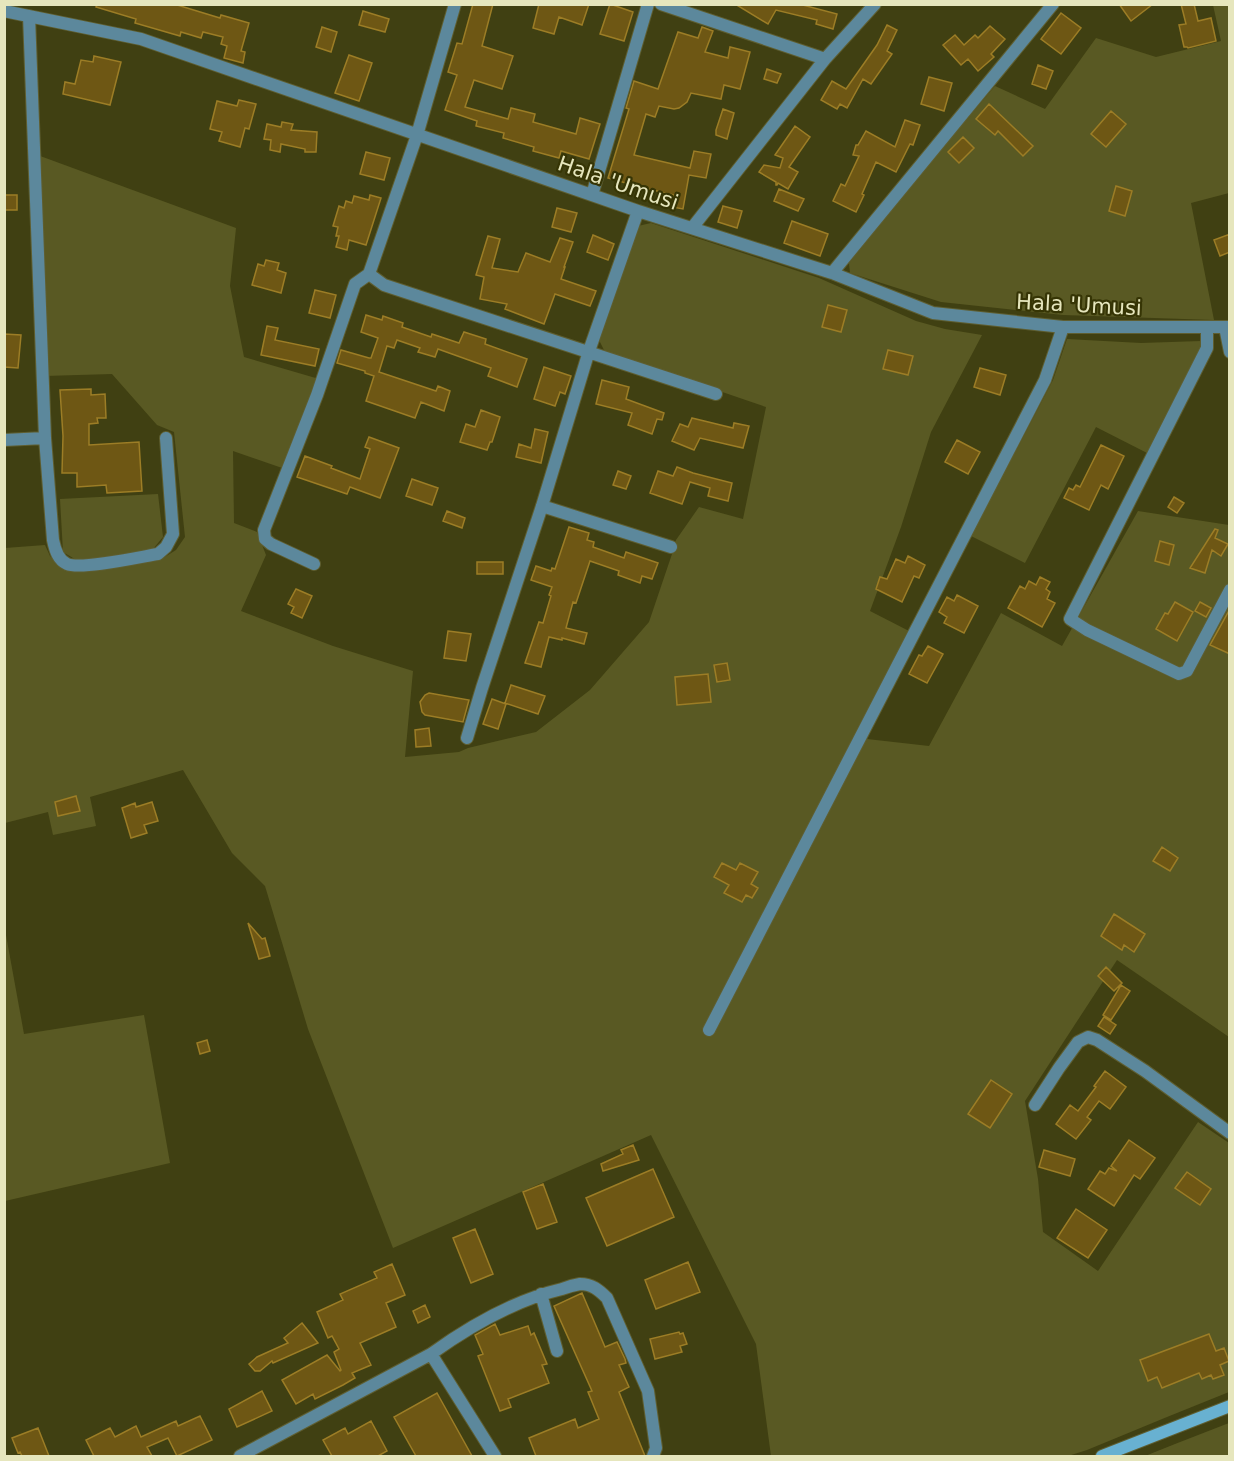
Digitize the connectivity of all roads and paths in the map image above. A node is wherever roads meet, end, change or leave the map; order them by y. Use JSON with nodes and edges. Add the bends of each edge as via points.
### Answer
{"nodes":[{"id":1,"x":455,"y":4,"type":"edge"},
{"id":2,"x":648,"y":4,"type":"edge"},
{"id":3,"x":661,"y":4,"type":"edge"},
{"id":4,"x":875,"y":4,"type":"edge"},
{"id":5,"x":1053,"y":4,"type":"edge"},
{"id":6,"x":4,"y":11,"type":"edge"},
{"id":7,"x":29,"y":16,"type":"junction"},
{"id":8,"x":825,"y":59,"type":"junction"},
{"id":9,"x":417,"y":135,"type":"junction"},
{"id":10,"x":592,"y":195,"type":"junction"},
{"id":11,"x":638,"y":211,"type":"junction"},
{"id":12,"x":692,"y":228,"type":"junction"},
{"id":13,"x":832,"y":273,"type":"junction"},
{"id":14,"x":369,"y":274,"type":"junction"},
{"id":15,"x":1063,"y":327,"type":"junction"},
{"id":16,"x":1227,"y":327,"type":"edge"},
{"id":17,"x":1207,"y":328,"type":"junction"},
{"id":18,"x":589,"y":351,"type":"junction"},
{"id":19,"x":1230,"y":351,"type":"edge"},
{"id":20,"x":716,"y":394,"type":"dead end"},
{"id":21,"x":45,"y":438,"type":"junction"},
{"id":22,"x":166,"y":438,"type":"dead end"},
{"id":23,"x":4,"y":441,"type":"edge"},
{"id":24,"x":542,"y":506,"type":"junction"},
{"id":25,"x":671,"y":547,"type":"dead end"},
{"id":26,"x":314,"y":564,"type":"dead end"},
{"id":27,"x":1230,"y":590,"type":"edge"},
{"id":28,"x":467,"y":738,"type":"dead end"},
{"id":29,"x":709,"y":1030,"type":"dead end"},
{"id":30,"x":1035,"y":1105,"type":"dead end"},
{"id":31,"x":1230,"y":1133,"type":"edge"},
{"id":32,"x":541,"y":1294,"type":"junction"},
{"id":33,"x":557,"y":1351,"type":"dead end"},
{"id":34,"x":431,"y":1354,"type":"junction"},
{"id":35,"x":1230,"y":1406,"type":"edge"},
{"id":36,"x":240,"y":1456,"type":"edge"},
{"id":37,"x":495,"y":1456,"type":"edge"},
{"id":38,"x":653,"y":1456,"type":"edge"},
{"id":39,"x":1102,"y":1456,"type":"edge"}],
"edges":[{"from":1,"to":9,"type":"street"},
{"from":2,"to":10,"type":"street"},
{"from":3,"to":8,"type":"street"},
{"from":4,"to":8,"type":"street"},
{"from":5,"to":13,"type":"street"},
{"from":6,"to":7,"type":"street","name":"Hala 'Umusi"},
{"from":7,"to":9,"type":"street","name":"Hala 'Umusi","via":[[141,39]]},
{"from":7,"to":21,"type":"street"},
{"from":8,"to":12,"type":"street"},
{"from":9,"to":10,"type":"street","name":"Hala 'Umusi"},
{"from":9,"to":14,"type":"street"},
{"from":10,"to":11,"type":"street","name":"Hala 'Umusi"},
{"from":11,"to":12,"type":"street","name":"Hala 'Umusi"},
{"from":11,"to":18,"type":"street"},
{"from":12,"to":13,"type":"street","name":"Hala 'Umusi"},
{"from":13,"to":15,"type":"street","name":"Hala 'Umusi","via":[[933,313]]},
{"from":14,"to":18,"type":"street","via":[[384,285]]},
{"from":14,"to":26,"type":"street","via":[[355,284],[264,530],[271,544]]},
{"from":15,"to":17,"type":"street","name":"Hala 'Umusi"},
{"from":15,"to":29,"type":"street","via":[[1046,380]]},
{"from":16,"to":17,"type":"street","name":"Hala 'Umusi"},
{"from":16,"to":19,"type":"street"},
{"from":17,"to":27,"type":"street","via":[[1207,348],[1070,619],[1179,674],[1187,671]]},
{"from":18,"to":20,"type":"street"},
{"from":18,"to":24,"type":"street"},
{"from":21,"to":22,"type":"street","via":[[56,554],[66,564],[80,567],[158,554],[166,547],[173,534]]},
{"from":21,"to":23,"type":"street"},
{"from":24,"to":25,"type":"street"},
{"from":24,"to":28,"type":"street"},
{"from":30,"to":31,"type":"street","via":[[1078,1042],[1088,1037],[1144,1071]]},
{"from":32,"to":33,"type":"street"},
{"from":32,"to":34,"type":"street","via":[[456,1335]]},
{"from":32,"to":38,"type":"street","via":[[580,1284],[596,1287],[607,1298],[648,1391],[656,1448]]},
{"from":34,"to":36,"type":"street"},
{"from":34,"to":37,"type":"street"},
{"from":35,"to":39,"type":"street"}]}
